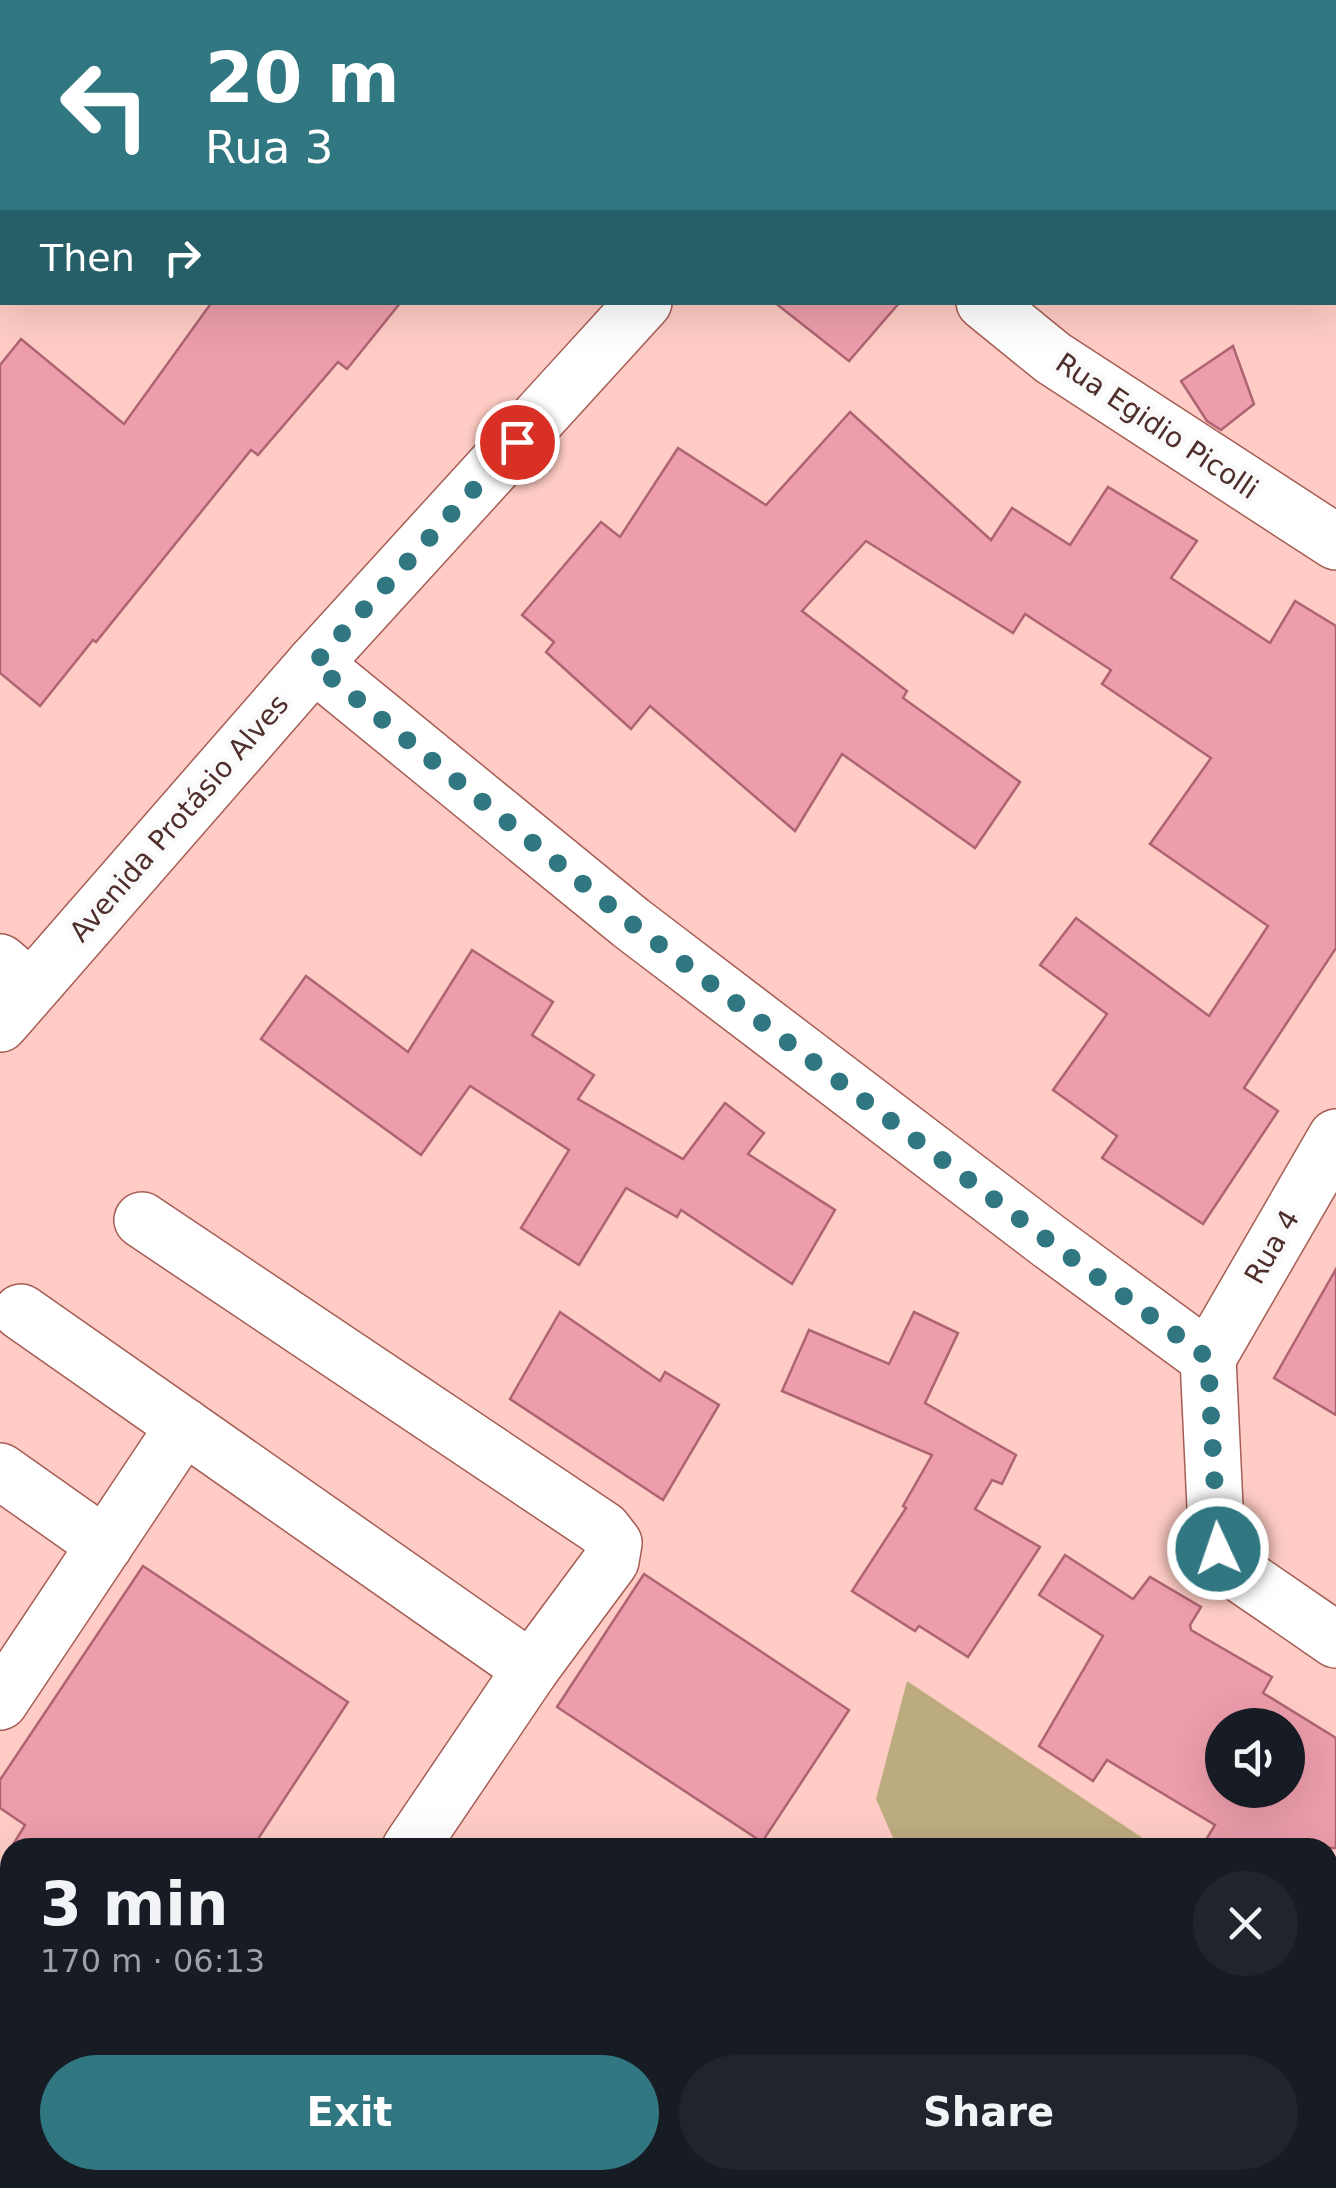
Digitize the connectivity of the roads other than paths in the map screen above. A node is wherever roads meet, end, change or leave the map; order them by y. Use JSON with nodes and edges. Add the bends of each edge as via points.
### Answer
{"nodes":[{"id":1,"x":641,"y":305,"type":"edge"},
{"id":2,"x":988,"y":305,"type":"edge"},
{"id":3,"x":1336,"y":542,"type":"edge"},
{"id":4,"x":314,"y":664,"type":"junction"},
{"id":5,"x":10,"y":991,"type":"edge"},
{"id":6,"x":1336,"y":1137,"type":"edge"},
{"id":7,"x":142,"y":1220,"type":"dead end"},
{"id":8,"x":22,"y":1312,"type":"dead end"},
{"id":9,"x":1208,"y":1358,"type":"junction"},
{"id":10,"x":184,"y":1426,"type":"junction"},
{"id":11,"x":0,"y":1471,"type":"edge"},
{"id":12,"x":104,"y":1545,"type":"junction"},
{"id":13,"x":1336,"y":1640,"type":"edge"},
{"id":14,"x":531,"y":1669,"type":"junction"},
{"id":15,"x":0,"y":1702,"type":"edge"},
{"id":16,"x":417,"y":1838,"type":"edge"}],
"edges":[{"from":1,"to":4,"type":"street","name":"Avenida Protásio Alves"},
{"from":2,"to":3,"type":"street","name":"Rua Egidio Picolli","via":[[1053,358]]},
{"from":4,"to":5,"type":"street","name":"Avenida Protásio Alves"},
{"from":4,"to":9,"type":"street","via":[[631,923]]},
{"from":6,"to":9,"type":"street","name":"Rua 4"},
{"from":7,"to":14,"type":"street","via":[[603,1529],[614,1543],[611,1562]]},
{"from":8,"to":10,"type":"street"},
{"from":9,"to":13,"type":"street","via":[[1218,1549],[1224,1562]]},
{"from":10,"to":12,"type":"street"},
{"from":10,"to":14,"type":"street"},
{"from":11,"to":12,"type":"street"},
{"from":12,"to":15,"type":"street"},
{"from":14,"to":16,"type":"street"}]}
